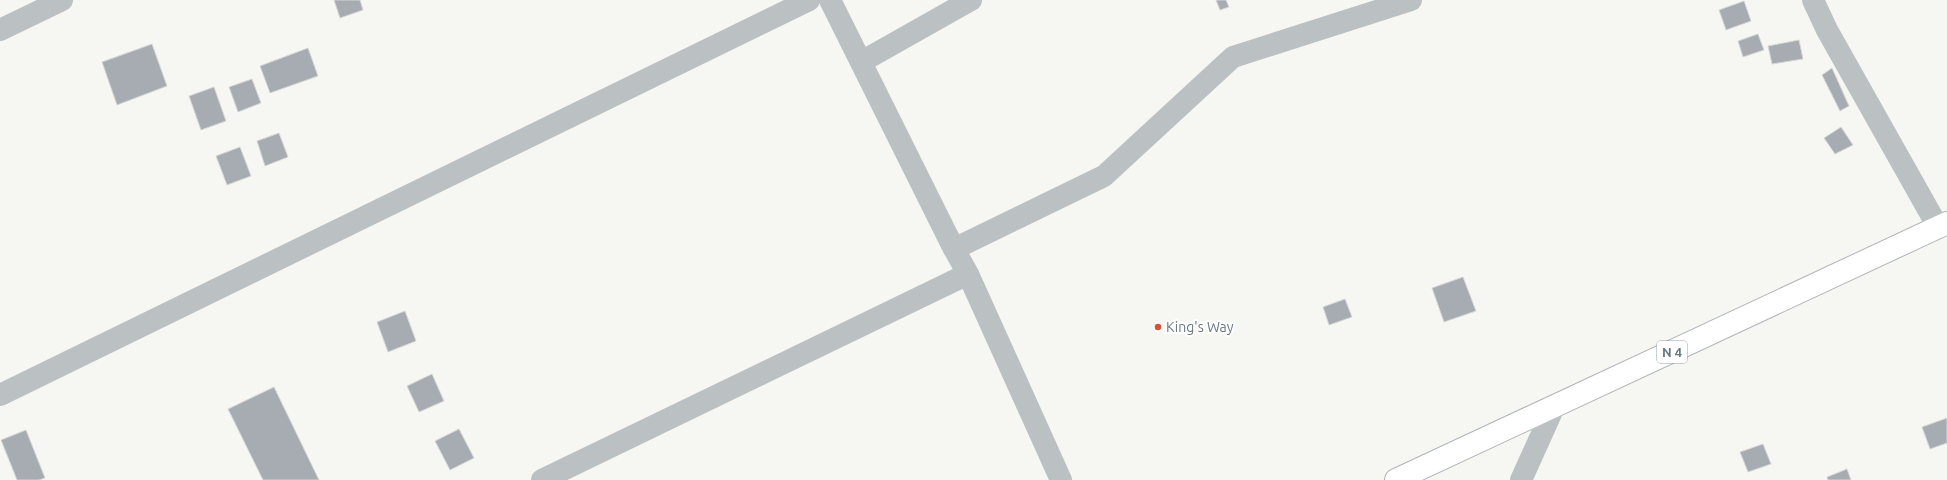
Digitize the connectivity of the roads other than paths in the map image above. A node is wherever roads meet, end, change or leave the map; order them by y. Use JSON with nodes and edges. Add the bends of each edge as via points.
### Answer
{"nodes":[{"id":1,"x":62,"y":0,"type":"edge"},
{"id":2,"x":809,"y":0,"type":"edge"},
{"id":3,"x":830,"y":0,"type":"edge"},
{"id":4,"x":971,"y":0,"type":"edge"},
{"id":5,"x":1411,"y":0,"type":"edge"},
{"id":6,"x":1813,"y":0,"type":"edge"},
{"id":7,"x":0,"y":30,"type":"edge"},
{"id":8,"x":861,"y":62,"type":"junction"},
{"id":9,"x":1943,"y":225,"type":"edge"},
{"id":10,"x":954,"y":249,"type":"junction"},
{"id":11,"x":968,"y":274,"type":"junction"},
{"id":12,"x":0,"y":395,"type":"edge"},
{"id":13,"x":1554,"y":407,"type":"junction"},
{"id":14,"x":542,"y":480,"type":"edge"},
{"id":15,"x":1061,"y":480,"type":"edge"},
{"id":16,"x":1396,"y":480,"type":"edge"},
{"id":17,"x":1521,"y":480,"type":"edge"}],
"edges":[{"from":1,"to":7,"type":"street"},
{"from":2,"to":12,"type":"street"},
{"from":3,"to":8,"type":"street"},
{"from":4,"to":8,"type":"street"},
{"from":5,"to":10,"type":"street","via":[[1233,58],[1104,176]]},
{"from":6,"to":9,"type":"street","via":[[1827,30]]},
{"from":8,"to":10,"type":"street"},
{"from":9,"to":13,"type":"highway","number":"N 4"},
{"from":10,"to":11,"type":"street"},
{"from":11,"to":14,"type":"street"},
{"from":11,"to":15,"type":"street"},
{"from":13,"to":16,"type":"highway","number":"N 4"},
{"from":13,"to":17,"type":"street"}]}
